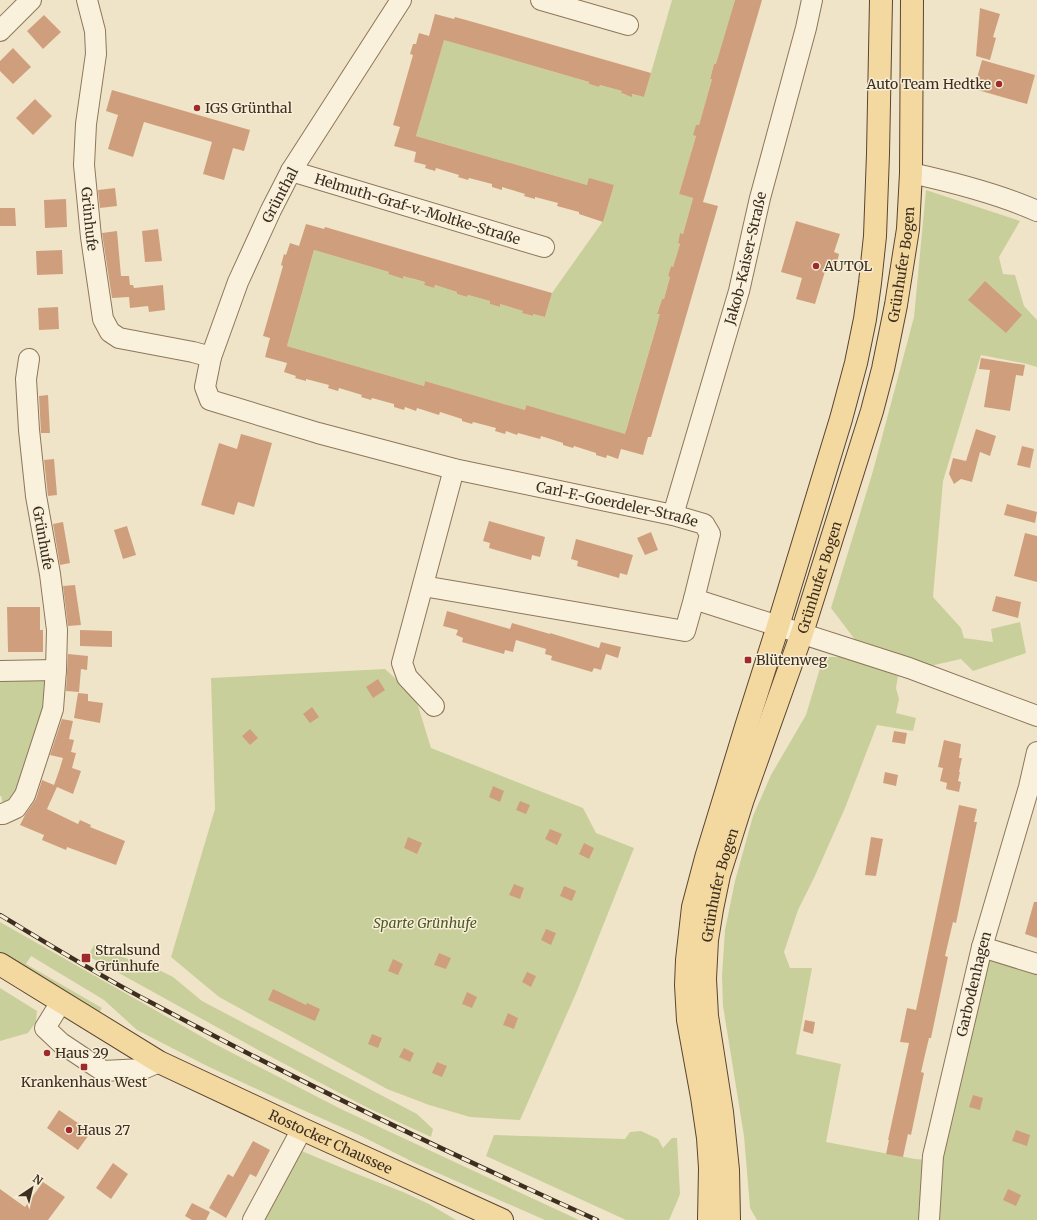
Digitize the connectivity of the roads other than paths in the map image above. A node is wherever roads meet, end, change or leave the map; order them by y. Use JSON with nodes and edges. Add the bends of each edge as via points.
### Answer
{"nodes":[{"id":1,"x":31,"y":0,"type":"edge"},
{"id":2,"x":87,"y":0,"type":"edge"},
{"id":3,"x":401,"y":0,"type":"edge"},
{"id":4,"x":541,"y":0,"type":"edge"},
{"id":5,"x":812,"y":0,"type":"edge"},
{"id":6,"x":881,"y":0,"type":"edge"},
{"id":7,"x":912,"y":0,"type":"edge"},
{"id":8,"x":628,"y":25,"type":"dead end"},
{"id":9,"x":0,"y":31,"type":"edge"},
{"id":10,"x":291,"y":172,"type":"junction"},
{"id":11,"x":911,"y":173,"type":"junction"},
{"id":12,"x":1037,"y":209,"type":"edge"},
{"id":13,"x":544,"y":247,"type":"dead end"},
{"id":14,"x":211,"y":357,"type":"junction"},
{"id":15,"x":28,"y":359,"type":"dead end"},
{"id":16,"x":218,"y":402,"type":"joint"},
{"id":17,"x":454,"y":469,"type":"junction"},
{"id":18,"x":673,"y":515,"type":"junction"},
{"id":19,"x":423,"y":586,"type":"junction"},
{"id":20,"x":694,"y":599,"type":"junction"},
{"id":21,"x":778,"y":626,"type":"junction"},
{"id":22,"x":802,"y":633,"type":"junction"},
{"id":23,"x":0,"y":670,"type":"edge"},
{"id":24,"x":56,"y":670,"type":"junction"},
{"id":25,"x":434,"y":706,"type":"dead end"},
{"id":26,"x":1037,"y":716,"type":"edge"},
{"id":27,"x":1037,"y":752,"type":"edge"},
{"id":28,"x":0,"y":814,"type":"edge"},
{"id":29,"x":982,"y":947,"type":"junction"},
{"id":30,"x":0,"y":964,"type":"edge"},
{"id":31,"x":1037,"y":964,"type":"edge"},
{"id":32,"x":61,"y":1002,"type":"junction"},
{"id":33,"x":159,"y":1062,"type":"junction"},
{"id":34,"x":302,"y":1129,"type":"junction"},
{"id":35,"x":719,"y":1216,"type":"edge"},
{"id":36,"x":253,"y":1220,"type":"edge"},
{"id":37,"x":502,"y":1220,"type":"edge"},
{"id":38,"x":929,"y":1220,"type":"edge"}],
"edges":[{"from":1,"to":9,"type":"street"},
{"from":2,"to":14,"type":"street","name":"Grünhufe","via":[[95,31],[96,54],[86,124],[84,165],[103,320],[110,332],[119,338]]},
{"from":3,"to":10,"type":"street","name":"Grünthal"},
{"from":4,"to":8,"type":"street"},
{"from":5,"to":18,"type":"street","name":"Jakob-Kaiser-Straße","via":[[760,198],[739,291]]},
{"from":6,"to":21,"type":"main road","name":"Grünhufer Bogen","via":[[875,221],[865,319],[841,419]]},
{"from":7,"to":11,"type":"main road","name":"Grünhufer Bogen"},
{"from":10,"to":13,"type":"street","name":"Helmuth-Graf-v.-Moltke-Straße"},
{"from":10,"to":14,"type":"street","name":"Grünthal","via":[[238,282]]},
{"from":11,"to":12,"type":"street"},
{"from":11,"to":22,"type":"main road","name":"Grünhufer Bogen","via":[[904,258],[883,368],[872,411]]},
{"from":14,"to":16,"type":"street","name":"Grünthal","via":[[205,387],[210,400]]},
{"from":15,"to":24,"type":"street","name":"Grünhufe","via":[[26,379],[29,430],[36,496],[57,630]]},
{"from":16,"to":17,"type":"street","name":"Carl-F.-Goerdeler-Straße","via":[[318,433]]},
{"from":17,"to":18,"type":"street","name":"Carl-F.-Goerdeler-Straße"},
{"from":17,"to":19,"type":"street"},
{"from":18,"to":20,"type":"street","name":"Carl-F.-Goerdeler-Straße","via":[[704,524],[710,534]]},
{"from":19,"to":20,"type":"street","name":"Carl-F.-Goerdeler-Straße","via":[[684,631]]},
{"from":19,"to":25,"type":"street","via":[[402,663],[407,678]]},
{"from":20,"to":21,"type":"street"},
{"from":21,"to":22,"type":"street"},
{"from":21,"to":35,"type":"main road","name":"Grünhufer Bogen","via":[[706,858],[693,907],[687,960],[688,1020]]},
{"from":22,"to":26,"type":"street","via":[[909,668]]},
{"from":22,"to":35,"type":"main road","name":"Grünhufer Bogen","via":[[719,875],[707,940],[707,1016],[728,1170]]},
{"from":23,"to":24,"type":"street"},
{"from":24,"to":28,"type":"street","name":"Grünhufe","via":[[53,709],[25,795],[16,808]]},
{"from":27,"to":29,"type":"street","name":"Garbodenhagen"},
{"from":29,"to":31,"type":"street"},
{"from":29,"to":38,"type":"street","name":"Garbodenhagen","via":[[934,1156]]},
{"from":30,"to":32,"type":"main road","name":"Rostocker Chaussee"},
{"from":32,"to":33,"type":"main road","name":"Rostocker Chaussee"},
{"from":32,"to":33,"type":"street","via":[[45,1028],[61,1043],[103,1071],[143,1069]]},
{"from":33,"to":34,"type":"main road","name":"Rostocker Chaussee"},
{"from":34,"to":36,"type":"street"},
{"from":34,"to":37,"type":"main road","name":"Rostocker Chaussee"}]}
